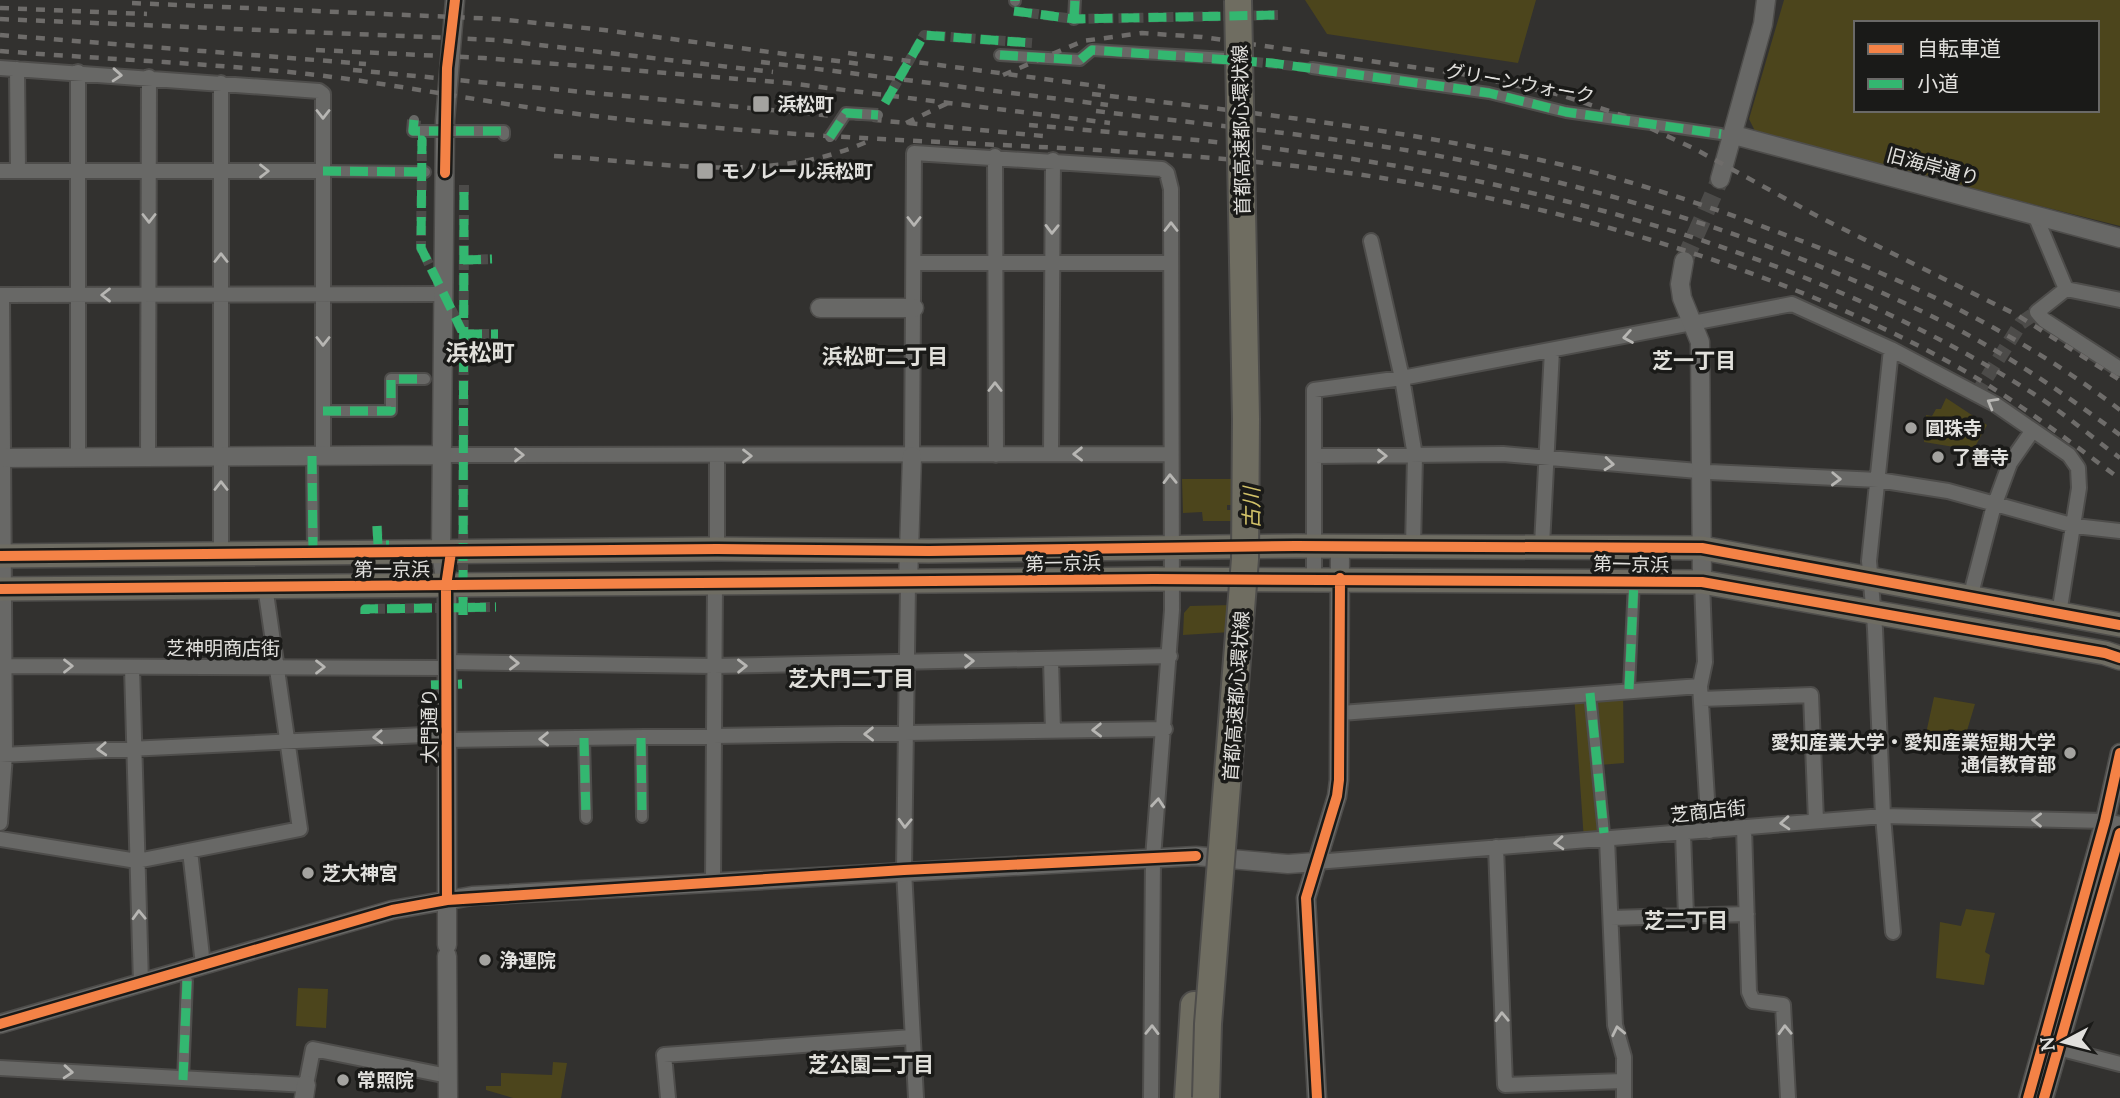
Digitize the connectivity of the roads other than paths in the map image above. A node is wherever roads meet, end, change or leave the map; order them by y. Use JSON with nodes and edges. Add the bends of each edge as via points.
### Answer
{"nodes":[{"id":1,"x":455,"y":0,"type":"edge"},
{"id":2,"x":1075,"y":0,"type":"edge"},
{"id":3,"x":1238,"y":0,"type":"edge"},
{"id":4,"x":1766,"y":0,"type":"edge"},
{"id":5,"x":1256,"y":8,"type":"edge"},
{"id":6,"x":1074,"y":19,"type":"dead end"},
{"id":7,"x":1000,"y":55,"type":"dead end"},
{"id":8,"x":1226,"y":58,"type":"tunnel mouth"},
{"id":9,"x":0,"y":68,"type":"edge"},
{"id":10,"x":1312,"y":68,"type":"tunnel mouth"},
{"id":11,"x":17,"y":69,"type":"junction"},
{"id":12,"x":78,"y":72,"type":"junction"},
{"id":13,"x":149,"y":77,"type":"junction"},
{"id":14,"x":221,"y":83,"type":"junction"},
{"id":15,"x":878,"y":115,"type":"dead end"},
{"id":16,"x":414,"y":120,"type":"dead end"},
{"id":17,"x":1728,"y":134,"type":"junction"},
{"id":18,"x":504,"y":135,"type":"dead end"},
{"id":19,"x":830,"y":137,"type":"dead end"},
{"id":20,"x":995,"y":156,"type":"junction"},
{"id":21,"x":1053,"y":160,"type":"junction"},
{"id":22,"x":0,"y":171,"type":"edge"},
{"id":23,"x":18,"y":171,"type":"junction"},
{"id":24,"x":78,"y":171,"type":"junction"},
{"id":25,"x":149,"y":171,"type":"junction"},
{"id":26,"x":221,"y":171,"type":"junction"},
{"id":27,"x":323,"y":171,"type":"junction"},
{"id":28,"x":425,"y":172,"type":"dead end"},
{"id":29,"x":1720,"y":179,"type":"tunnel mouth"},
{"id":30,"x":2035,"y":215,"type":"junction"},
{"id":31,"x":2120,"y":238,"type":"edge"},
{"id":32,"x":1371,"y":241,"type":"dead end"},
{"id":33,"x":1684,"y":261,"type":"tunnel mouth"},
{"id":34,"x":914,"y":263,"type":"junction"},
{"id":35,"x":994,"y":263,"type":"junction"},
{"id":36,"x":1052,"y":263,"type":"junction"},
{"id":37,"x":1171,"y":263,"type":"junction"},
{"id":38,"x":2066,"y":289,"type":"junction"},
{"id":39,"x":444,"y":293,"type":"junction"},
{"id":40,"x":221,"y":294,"type":"junction"},
{"id":41,"x":323,"y":294,"type":"junction"},
{"id":42,"x":1,"y":295,"type":"edge"},
{"id":43,"x":78,"y":295,"type":"junction"},
{"id":44,"x":149,"y":295,"type":"junction"},
{"id":45,"x":2119,"y":300,"type":"edge"},
{"id":46,"x":820,"y":308,"type":"dead end"},
{"id":47,"x":914,"y":308,"type":"junction"},
{"id":48,"x":1695,"y":325,"type":"junction"},
{"id":49,"x":1891,"y":349,"type":"junction"},
{"id":50,"x":1552,"y":350,"type":"junction"},
{"id":51,"x":2120,"y":369,"type":"edge"},
{"id":52,"x":1402,"y":378,"type":"junction"},
{"id":53,"x":425,"y":379,"type":"dead end"},
{"id":54,"x":323,"y":411,"type":"junction"},
{"id":55,"x":2033,"y":430,"type":"junction"},
{"id":56,"x":1051,"y":454,"type":"junction"},
{"id":57,"x":1170,"y":454,"type":"junction"},
{"id":58,"x":996,"y":455,"type":"junction"},
{"id":59,"x":318,"y":456,"type":"junction"},
{"id":60,"x":446,"y":456,"type":"junction"},
{"id":61,"x":717,"y":456,"type":"junction"},
{"id":62,"x":912,"y":456,"type":"junction"},
{"id":63,"x":1314,"y":456,"type":"junction"},
{"id":64,"x":1415,"y":456,"type":"junction"},
{"id":65,"x":78,"y":457,"type":"junction"},
{"id":66,"x":148,"y":457,"type":"junction"},
{"id":67,"x":221,"y":457,"type":"junction"},
{"id":68,"x":2,"y":458,"type":"edge"},
{"id":69,"x":1546,"y":458,"type":"junction"},
{"id":70,"x":1701,"y":470,"type":"junction"},
{"id":71,"x":1878,"y":480,"type":"junction"},
{"id":72,"x":1996,"y":504,"type":"junction"},
{"id":73,"x":2075,"y":526,"type":"junction"},
{"id":74,"x":2120,"y":531,"type":"edge"},
{"id":75,"x":1542,"y":545,"type":"junction"},
{"id":76,"x":1314,"y":546,"type":"junction"},
{"id":77,"x":1340,"y":546,"type":"junction"},
{"id":78,"x":1413,"y":547,"type":"junction"},
{"id":79,"x":1172,"y":548,"type":"junction"},
{"id":80,"x":1702,"y":548,"type":"junction"},
{"id":81,"x":717,"y":549,"type":"junction"},
{"id":82,"x":909,"y":551,"type":"junction"},
{"id":83,"x":446,"y":552,"type":"junction"},
{"id":84,"x":313,"y":553,"type":"junction"},
{"id":85,"x":220,"y":554,"type":"junction"},
{"id":86,"x":2,"y":556,"type":"edge"},
{"id":87,"x":1314,"y":578,"type":"junction"},
{"id":88,"x":1173,"y":579,"type":"junction"},
{"id":89,"x":1340,"y":579,"type":"junction"},
{"id":90,"x":1870,"y":580,"type":"junction"},
{"id":91,"x":1634,"y":581,"type":"junction"},
{"id":92,"x":1702,"y":582,"type":"junction"},
{"id":93,"x":908,"y":583,"type":"junction"},
{"id":94,"x":715,"y":585,"type":"junction"},
{"id":95,"x":265,"y":586,"type":"junction"},
{"id":96,"x":446,"y":586,"type":"junction"},
{"id":97,"x":2,"y":589,"type":"edge"},
{"id":98,"x":1970,"y":598,"type":"junction"},
{"id":99,"x":1873,"y":612,"type":"junction"},
{"id":100,"x":2059,"y":614,"type":"junction"},
{"id":101,"x":2120,"y":625,"type":"edge"},
{"id":102,"x":1170,"y":656,"type":"junction"},
{"id":103,"x":2120,"y":658,"type":"edge"},
{"id":104,"x":1051,"y":660,"type":"junction"},
{"id":105,"x":907,"y":662,"type":"junction"},
{"id":106,"x":446,"y":665,"type":"junction"},
{"id":107,"x":2,"y":666,"type":"edge"},
{"id":108,"x":714,"y":666,"type":"junction"},
{"id":109,"x":132,"y":667,"type":"junction"},
{"id":110,"x":276,"y":667,"type":"junction"},
{"id":111,"x":1629,"y":689,"type":"junction"},
{"id":112,"x":1700,"y":692,"type":"junction"},
{"id":113,"x":1590,"y":693,"type":"junction"},
{"id":114,"x":1341,"y":713,"type":"junction"},
{"id":115,"x":1165,"y":729,"type":"junction"},
{"id":116,"x":1053,"y":730,"type":"junction"},
{"id":117,"x":907,"y":733,"type":"junction"},
{"id":118,"x":446,"y":737,"type":"junction"},
{"id":119,"x":714,"y":737,"type":"junction"},
{"id":120,"x":584,"y":738,"type":"junction"},
{"id":121,"x":641,"y":738,"type":"junction"},
{"id":122,"x":287,"y":741,"type":"junction"},
{"id":123,"x":134,"y":747,"type":"junction"},
{"id":124,"x":2120,"y":753,"type":"edge"},
{"id":125,"x":3,"y":755,"type":"edge"},
{"id":126,"x":1229,"y":783,"type":"junction"},
{"id":127,"x":1883,"y":816,"type":"junction"},
{"id":128,"x":642,"y":817,"type":"dead end"},
{"id":129,"x":586,"y":818,"type":"dead end"},
{"id":130,"x":1816,"y":821,"type":"junction"},
{"id":131,"x":0,"y":823,"type":"edge"},
{"id":132,"x":2113,"y":823,"type":"edge"},
{"id":133,"x":1744,"y":827,"type":"junction"},
{"id":134,"x":1709,"y":831,"type":"junction"},
{"id":135,"x":1683,"y":833,"type":"junction"},
{"id":136,"x":2120,"y":833,"type":"edge"},
{"id":137,"x":1605,"y":836,"type":"junction"},
{"id":138,"x":0,"y":839,"type":"edge"},
{"id":139,"x":1496,"y":847,"type":"junction"},
{"id":140,"x":190,"y":850,"type":"junction"},
{"id":141,"x":1153,"y":858,"type":"junction"},
{"id":142,"x":137,"y":861,"type":"junction"},
{"id":143,"x":1316,"y":862,"type":"junction"},
{"id":144,"x":904,"y":870,"type":"junction"},
{"id":145,"x":713,"y":882,"type":"junction"},
{"id":146,"x":447,"y":900,"type":"junction"},
{"id":147,"x":1747,"y":914,"type":"junction"},
{"id":148,"x":1686,"y":916,"type":"junction"},
{"id":149,"x":1611,"y":918,"type":"junction"},
{"id":150,"x":1893,"y":932,"type":"dead end"},
{"id":151,"x":203,"y":965,"type":"junction"},
{"id":152,"x":187,"y":981,"type":"dead end"},
{"id":153,"x":141,"y":984,"type":"junction"},
{"id":154,"x":0,"y":1024,"type":"edge"},
{"id":155,"x":912,"y":1037,"type":"junction"},
{"id":156,"x":2058,"y":1048,"type":"junction"},
{"id":157,"x":2120,"y":1065,"type":"edge"},
{"id":158,"x":0,"y":1068,"type":"edge"},
{"id":159,"x":447,"y":1076,"type":"junction"},
{"id":160,"x":183,"y":1080,"type":"junction"},
{"id":161,"x":1624,"y":1081,"type":"junction"},
{"id":162,"x":305,"y":1092,"type":"edge"},
{"id":163,"x":448,"y":1098,"type":"edge"},
{"id":164,"x":667,"y":1098,"type":"edge"},
{"id":165,"x":916,"y":1098,"type":"edge"},
{"id":166,"x":1151,"y":1098,"type":"edge"},
{"id":167,"x":1188,"y":1098,"type":"edge"},
{"id":168,"x":1206,"y":1098,"type":"edge"},
{"id":169,"x":1222,"y":1098,"type":"edge"},
{"id":170,"x":1317,"y":1098,"type":"edge"},
{"id":171,"x":1624,"y":1098,"type":"edge"},
{"id":172,"x":1788,"y":1098,"type":"edge"},
{"id":173,"x":2028,"y":1098,"type":"edge"},
{"id":174,"x":2044,"y":1098,"type":"edge"}],
"edges":[{"from":1,"to":39,"type":"street","name":"大門通り","via":[[445,121]]},
{"from":2,"to":6,"type":"street"},
{"from":3,"to":126,"type":"highway","name":"首都高速都心環状線","bridge":true,"via":[[1246,493]]},
{"from":4,"to":17,"type":"street","via":[[1763,24]]},
{"from":5,"to":169,"type":"highway","name":"首都高速都心環状線","via":[[1260,560],[1223,1025]]},
{"from":7,"to":8,"type":"street","via":[[1080,60],[1092,50]]},
{"from":9,"to":11,"type":"street"},
{"from":10,"to":17,"type":"street","name":"グリーンウォーク","via":[[1489,93],[1566,112]]},
{"from":11,"to":12,"type":"street"},
{"from":11,"to":23,"type":"street"},
{"from":12,"to":13,"type":"street","one_way":true},
{"from":12,"to":24,"type":"street"},
{"from":13,"to":14,"type":"street"},
{"from":13,"to":25,"type":"street"},
{"from":14,"to":26,"type":"street"},
{"from":14,"to":27,"type":"street","one_way":true,"via":[[323,94]]},
{"from":15,"to":19,"type":"street","bridge":true,"via":[[846,113]]},
{"from":16,"to":18,"type":"street","bridge":true,"via":[[413,131],[504,131]]},
{"from":17,"to":29,"type":"street"},
{"from":17,"to":30,"type":"street","name":"旧海岸通り"},
{"from":20,"to":21,"type":"street"},
{"from":20,"to":34,"type":"street","one_way":true,"via":[[914,153]]},
{"from":20,"to":35,"type":"street"},
{"from":21,"to":36,"type":"street","one_way":true},
{"from":37,"to":21,"type":"street","one_way":true,"via":[[1167,173]]},
{"from":22,"to":23,"type":"street"},
{"from":23,"to":24,"type":"street"},
{"from":24,"to":25,"type":"street"},
{"from":24,"to":43,"type":"street"},
{"from":25,"to":26,"type":"street"},
{"from":25,"to":44,"type":"street","one_way":true},
{"from":26,"to":27,"type":"street","one_way":true},
{"from":40,"to":26,"type":"street","one_way":true},
{"from":27,"to":28,"type":"street"},
{"from":27,"to":41,"type":"street"},
{"from":30,"to":31,"type":"street","name":"旧海岸通り"},
{"from":30,"to":38,"type":"street"},
{"from":32,"to":52,"type":"street"},
{"from":33,"to":48,"type":"street","via":[[1682,298]]},
{"from":34,"to":35,"type":"street"},
{"from":34,"to":47,"type":"street"},
{"from":35,"to":36,"type":"street"},
{"from":58,"to":35,"type":"street","one_way":true},
{"from":36,"to":37,"type":"street"},
{"from":36,"to":56,"type":"street"},
{"from":37,"to":57,"type":"street"},
{"from":38,"to":45,"type":"street"},
{"from":38,"to":51,"type":"street","via":[[2037,312]]},
{"from":39,"to":41,"type":"street"},
{"from":39,"to":60,"type":"street","name":"大門通り"},
{"from":40,"to":41,"type":"street"},
{"from":40,"to":44,"type":"street"},
{"from":40,"to":67,"type":"street"},
{"from":41,"to":54,"type":"street","one_way":true},
{"from":42,"to":43,"type":"street"},
{"from":42,"to":68,"type":"street"},
{"from":44,"to":43,"type":"street","one_way":true},
{"from":43,"to":65,"type":"street"},
{"from":44,"to":66,"type":"street"},
{"from":46,"to":47,"type":"street"},
{"from":47,"to":62,"type":"street"},
{"from":48,"to":49,"type":"street","via":[[1792,304]]},
{"from":48,"to":50,"type":"street","one_way":true},
{"from":48,"to":70,"type":"street","via":[[1700,342]]},
{"from":55,"to":49,"type":"street","one_way":true,"via":[[1995,404]]},
{"from":49,"to":71,"type":"street"},
{"from":50,"to":52,"type":"street"},
{"from":50,"to":69,"type":"street"},
{"from":52,"to":63,"type":"street","via":[[1314,390]]},
{"from":52,"to":64,"type":"street"},
{"from":53,"to":54,"type":"street","via":[[391,379],[391,411]]},
{"from":54,"to":59,"type":"street"},
{"from":55,"to":72,"type":"street","via":[[2010,463]]},
{"from":55,"to":73,"type":"street","via":[[2069,455],[2078,468]]},
{"from":57,"to":56,"type":"street","one_way":true},
{"from":56,"to":58,"type":"street"},
{"from":79,"to":57,"type":"street","one_way":true},
{"from":58,"to":62,"type":"street"},
{"from":59,"to":60,"type":"street"},
{"from":59,"to":67,"type":"street"},
{"from":59,"to":84,"type":"street"},
{"from":60,"to":61,"type":"street","one_way":true},
{"from":60,"to":83,"type":"street","name":"大門通り"},
{"from":61,"to":62,"type":"street","one_way":true},
{"from":61,"to":81,"type":"street"},
{"from":62,"to":82,"type":"street"},
{"from":63,"to":64,"type":"street","one_way":true},
{"from":63,"to":76,"type":"street"},
{"from":64,"to":69,"type":"street"},
{"from":64,"to":78,"type":"street"},
{"from":65,"to":66,"type":"street"},
{"from":65,"to":68,"type":"street"},
{"from":66,"to":67,"type":"street"},
{"from":85,"to":67,"type":"street","one_way":true},
{"from":68,"to":86,"type":"street"},
{"from":69,"to":70,"type":"street","one_way":true},
{"from":69,"to":75,"type":"street"},
{"from":70,"to":71,"type":"street","one_way":true},
{"from":70,"to":80,"type":"street"},
{"from":71,"to":72,"type":"street"},
{"from":71,"to":90,"type":"street","via":[[1868,561]]},
{"from":72,"to":73,"type":"street"},
{"from":72,"to":98,"type":"street"},
{"from":73,"to":74,"type":"street"},
{"from":73,"to":100,"type":"street"},
{"from":75,"to":78,"type":"highway","name":"第一京浜"},
{"from":75,"to":80,"type":"highway","name":"第一京浜"},
{"from":76,"to":77,"type":"highway","name":"第一京浜"},
{"from":76,"to":79,"type":"highway","name":"第一京浜"},
{"from":76,"to":87,"type":"street"},
{"from":77,"to":78,"type":"highway","name":"第一京浜"},
{"from":77,"to":89,"type":"street"},
{"from":79,"to":82,"type":"highway","name":"第一京浜"},
{"from":79,"to":88,"type":"street"},
{"from":80,"to":90,"type":"highway","name":"第一京浜"},
{"from":80,"to":92,"type":"street"},
{"from":81,"to":82,"type":"highway","name":"第一京浜"},
{"from":81,"to":83,"type":"highway","name":"第一京浜"},
{"from":82,"to":93,"type":"street"},
{"from":83,"to":84,"type":"highway","name":"第一京浜"},
{"from":83,"to":96,"type":"street","name":"大門通り"},
{"from":84,"to":85,"type":"highway","name":"第一京浜"},
{"from":85,"to":86,"type":"highway","name":"第一京浜"},
{"from":86,"to":97,"type":"street"},
{"from":87,"to":88,"type":"highway","name":"第一京浜"},
{"from":87,"to":89,"type":"highway","name":"第一京浜"},
{"from":88,"to":93,"type":"highway","name":"第一京浜"},
{"from":88,"to":102,"type":"street"},
{"from":89,"to":91,"type":"highway","name":"第一京浜"},
{"from":89,"to":114,"type":"street"},
{"from":90,"to":98,"type":"highway","name":"第一京浜"},
{"from":90,"to":99,"type":"street"},
{"from":91,"to":92,"type":"highway","name":"第一京浜"},
{"from":91,"to":111,"type":"street"},
{"from":92,"to":99,"type":"highway","name":"第一京浜"},
{"from":92,"to":112,"type":"street","via":[[1705,662]]},
{"from":93,"to":94,"type":"highway","name":"第一京浜"},
{"from":93,"to":105,"type":"street"},
{"from":94,"to":96,"type":"highway","name":"第一京浜"},
{"from":94,"to":108,"type":"street"},
{"from":95,"to":96,"type":"highway","name":"第一京浜"},
{"from":95,"to":97,"type":"highway","name":"第一京浜"},
{"from":95,"to":110,"type":"street"},
{"from":96,"to":106,"type":"street","name":"大門通り"},
{"from":97,"to":107,"type":"street"},
{"from":98,"to":100,"type":"highway","name":"第一京浜"},
{"from":99,"to":103,"type":"highway","name":"第一京浜"},
{"from":99,"to":127,"type":"street"},
{"from":100,"to":101,"type":"highway","name":"第一京浜"},
{"from":102,"to":104,"type":"street","name":"芝神明商店街"},
{"from":102,"to":115,"type":"street"},
{"from":105,"to":104,"type":"street","name":"芝神明商店街","one_way":true},
{"from":104,"to":116,"type":"street"},
{"from":108,"to":105,"type":"street","name":"芝神明商店街","one_way":true},
{"from":105,"to":117,"type":"street"},
{"from":106,"to":108,"type":"street","name":"芝神明商店街","one_way":true},
{"from":110,"to":106,"type":"street","name":"芝神明商店街","one_way":true},
{"from":106,"to":118,"type":"street","name":"大門通り"},
{"from":107,"to":109,"type":"street","name":"芝神明商店街","one_way":true},
{"from":107,"to":125,"type":"street"},
{"from":108,"to":119,"type":"street"},
{"from":109,"to":110,"type":"street","name":"芝神明商店街"},
{"from":109,"to":123,"type":"street"},
{"from":110,"to":122,"type":"street"},
{"from":111,"to":112,"type":"street"},
{"from":111,"to":113,"type":"street"},
{"from":112,"to":130,"type":"street","via":[[1811,695]]},
{"from":112,"to":134,"type":"street"},
{"from":113,"to":114,"type":"street"},
{"from":113,"to":137,"type":"street"},
{"from":114,"to":143,"type":"street","via":[[1338,796]]},
{"from":115,"to":116,"type":"street","one_way":true},
{"from":141,"to":115,"type":"street","one_way":true},
{"from":116,"to":117,"type":"street"},
{"from":117,"to":119,"type":"street","one_way":true},
{"from":117,"to":144,"type":"street","one_way":true},
{"from":120,"to":118,"type":"street","one_way":true},
{"from":118,"to":122,"type":"street","one_way":true},
{"from":118,"to":146,"type":"street","name":"大門通り"},
{"from":119,"to":121,"type":"street"},
{"from":119,"to":145,"type":"street"},
{"from":120,"to":121,"type":"street"},
{"from":120,"to":129,"type":"street"},
{"from":121,"to":128,"type":"street"},
{"from":122,"to":123,"type":"street"},
{"from":122,"to":140,"type":"street","via":[[300,829]]},
{"from":123,"to":125,"type":"street","one_way":true},
{"from":123,"to":142,"type":"street"},
{"from":124,"to":132,"type":"street"},
{"from":125,"to":131,"type":"street"},
{"from":126,"to":167,"type":"highway","bridge":true,"via":[[1194,1005]]},
{"from":126,"to":168,"type":"highway","name":"首都高速都心環状線","bridge":true},
{"from":127,"to":130,"type":"street","name":"芝商店街"},
{"from":132,"to":127,"type":"street","name":"芝商店街","one_way":true},
{"from":127,"to":150,"type":"street"},
{"from":130,"to":133,"type":"street","name":"芝商店街","one_way":true},
{"from":132,"to":173,"type":"street"},
{"from":133,"to":134,"type":"street","name":"芝商店街"},
{"from":133,"to":147,"type":"street"},
{"from":134,"to":135,"type":"street","name":"芝商店街"},
{"from":135,"to":137,"type":"street","name":"芝商店街"},
{"from":135,"to":148,"type":"street"},
{"from":136,"to":156,"type":"street"},
{"from":137,"to":139,"type":"street","name":"芝商店街","one_way":true},
{"from":137,"to":149,"type":"street"},
{"from":138,"to":142,"type":"street"},
{"from":139,"to":143,"type":"street","name":"芝商店街"},
{"from":161,"to":139,"type":"street","one_way":true,"via":[[1505,1085]]},
{"from":140,"to":142,"type":"street"},
{"from":140,"to":151,"type":"street"},
{"from":141,"to":143,"type":"street"},
{"from":141,"to":144,"type":"street"},
{"from":166,"to":141,"type":"street","one_way":true},
{"from":153,"to":142,"type":"street","one_way":true},
{"from":143,"to":170,"type":"street","via":[[1308,883],[1305,919]]},
{"from":144,"to":145,"type":"street"},
{"from":144,"to":155,"type":"street"},
{"from":145,"to":146,"type":"street"},
{"from":146,"to":151,"type":"street","via":[[392,910]]},
{"from":146,"to":159,"type":"street","name":"大門通り"},
{"from":147,"to":148,"type":"street"},
{"from":172,"to":147,"type":"street","one_way":true,"via":[[1784,1009],[1780,1002],[1758,1002],[1750,997]]},
{"from":148,"to":149,"type":"street"},
{"from":161,"to":149,"type":"street","one_way":true,"via":[[1624,1057],[1615,1025]]},
{"from":151,"to":153,"type":"street"},
{"from":152,"to":160,"type":"street"},
{"from":153,"to":154,"type":"street"},
{"from":155,"to":164,"type":"street","via":[[664,1055]]},
{"from":155,"to":165,"type":"street"},
{"from":156,"to":157,"type":"street"},
{"from":156,"to":174,"type":"street"},
{"from":158,"to":160,"type":"street","one_way":true},
{"from":159,"to":162,"type":"street","via":[[313,1049]]},
{"from":159,"to":163,"type":"street","name":"大門通り"},
{"from":160,"to":162,"type":"street"},
{"from":161,"to":171,"type":"street"}]}
